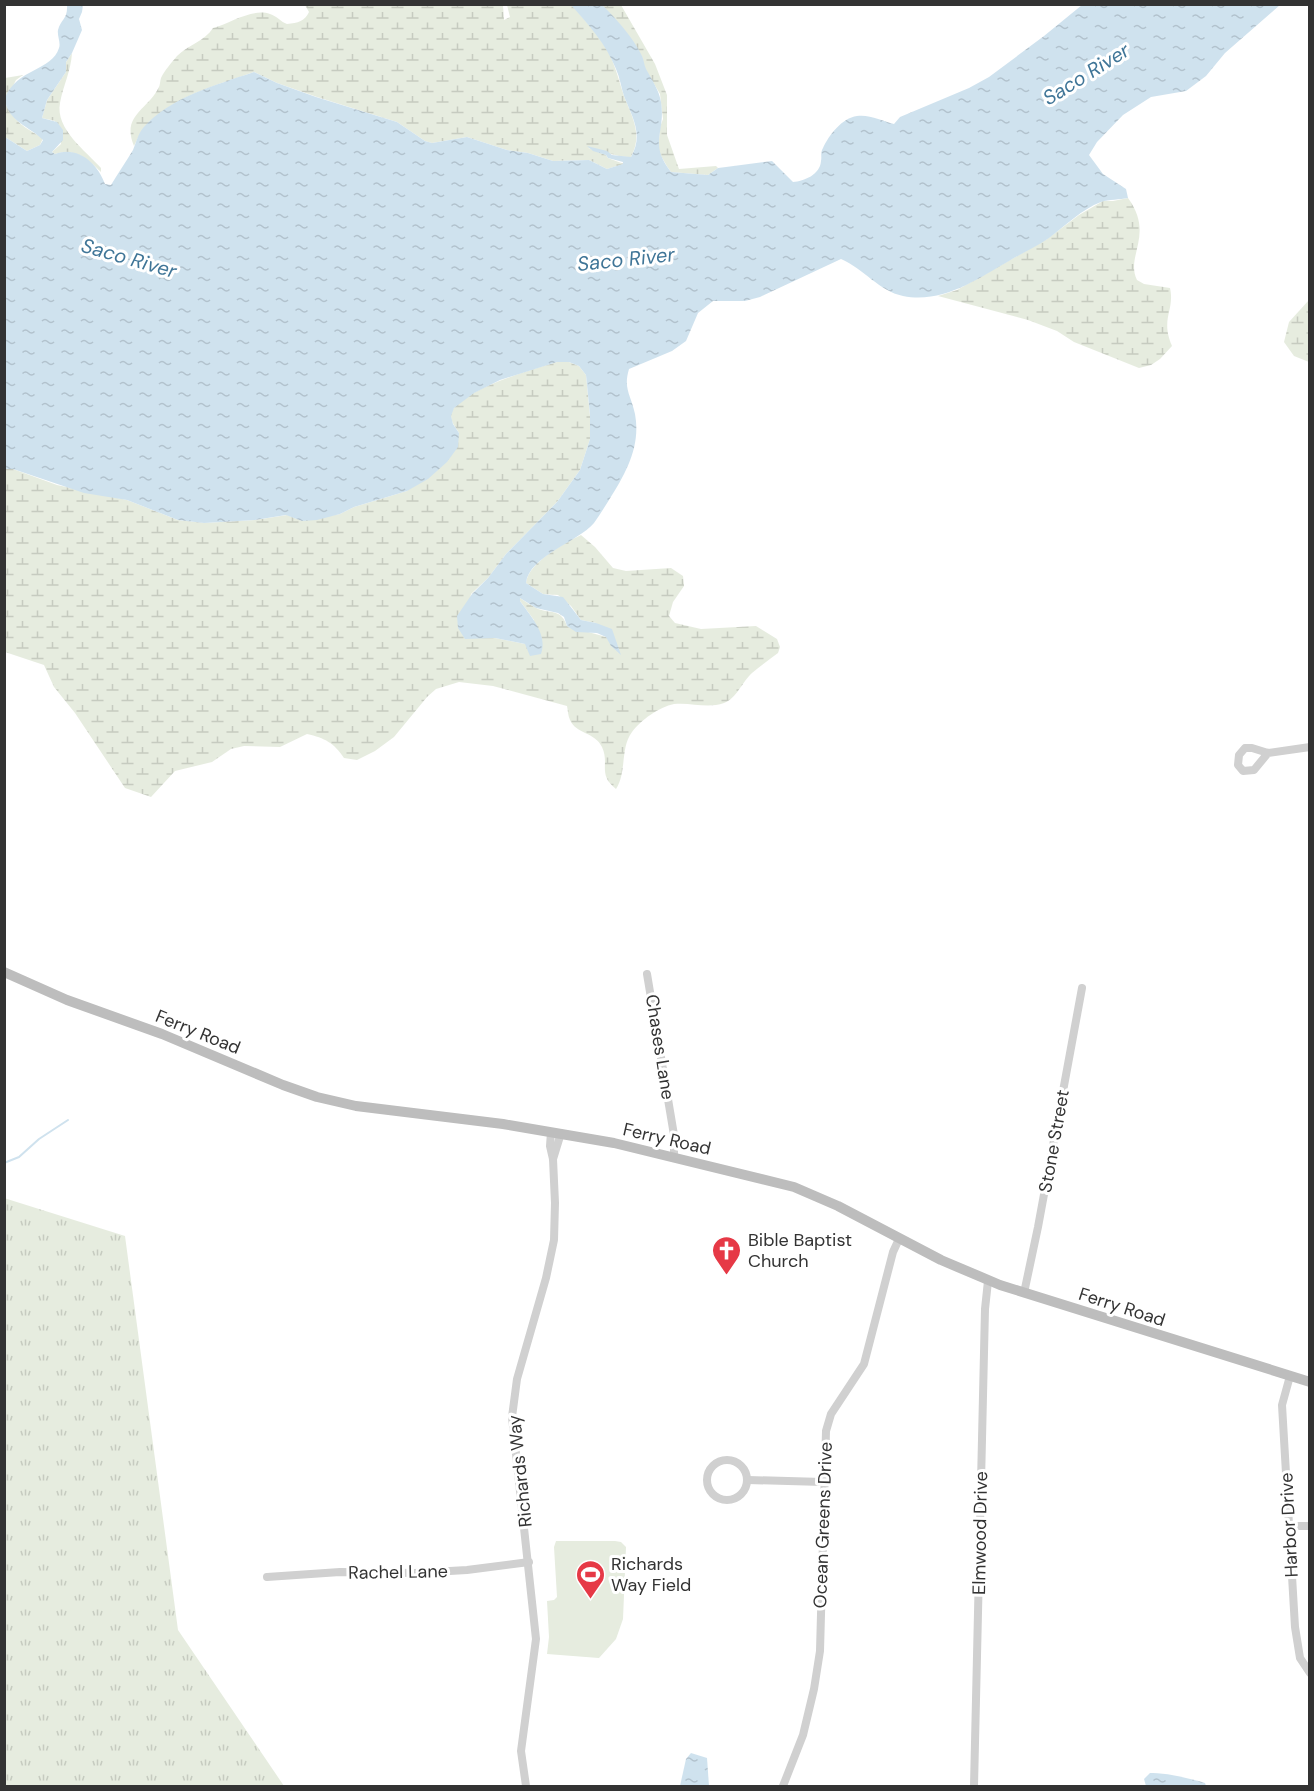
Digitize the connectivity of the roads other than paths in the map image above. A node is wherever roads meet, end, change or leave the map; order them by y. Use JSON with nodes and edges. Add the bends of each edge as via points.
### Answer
{"nodes":[{"id":1,"x":1310,"y":747,"type":"edge"},
{"id":2,"x":1268,"y":753,"type":"dead end"},
{"id":3,"x":4,"y":972,"type":"edge"},
{"id":4,"x":647,"y":974,"type":"dead end"},
{"id":5,"x":1082,"y":988,"type":"dead end"},
{"id":6,"x":556,"y":1133,"type":"junction"},
{"id":7,"x":674,"y":1157,"type":"junction"},
{"id":8,"x":899,"y":1239,"type":"junction"},
{"id":9,"x":988,"y":1281,"type":"junction"},
{"id":10,"x":1024,"y":1293,"type":"junction"},
{"id":11,"x":1290,"y":1376,"type":"junction"},
{"id":12,"x":1310,"y":1382,"type":"edge"},
{"id":13,"x":748,"y":1480,"type":"junction"},
{"id":14,"x":823,"y":1482,"type":"junction"},
{"id":15,"x":1289,"y":1526,"type":"junction"},
{"id":16,"x":1310,"y":1526,"type":"edge"},
{"id":17,"x":529,"y":1562,"type":"junction"},
{"id":18,"x":267,"y":1577,"type":"dead end"},
{"id":19,"x":1310,"y":1673,"type":"edge"},
{"id":20,"x":526,"y":1786,"type":"edge"},
{"id":21,"x":783,"y":1786,"type":"edge"},
{"id":22,"x":974,"y":1786,"type":"edge"}],
"edges":[{"from":1,"to":2,"type":"street"},
{"from":3,"to":6,"type":"main road","name":"Ferry Road","via":[[317,1097]]},
{"from":4,"to":7,"type":"street","name":"Chases Lane","via":[[674,1136]]},
{"from":5,"to":10,"type":"street","name":"Stone Street"},
{"from":6,"to":7,"type":"main road","name":"Ferry Road"},
{"from":6,"to":17,"type":"street","name":"Richards Way","via":[[550,1146],[554,1240],[517,1379],[512,1417]]},
{"from":7,"to":8,"type":"main road","name":"Ferry Road","via":[[794,1187]]},
{"from":8,"to":9,"type":"main road","name":"Ferry Road"},
{"from":8,"to":14,"type":"street","name":"Ocean Greens Drive","via":[[864,1364],[829,1419]]},
{"from":9,"to":10,"type":"main road","name":"Ferry Road"},
{"from":9,"to":22,"type":"street","name":"Elmwood Drive"},
{"from":10,"to":11,"type":"main road","name":"Ferry Road"},
{"from":11,"to":12,"type":"main road","name":"Ferry Road"},
{"from":11,"to":15,"type":"street","name":"Harbor Drive","via":[[1282,1405]]},
{"from":13,"to":13,"type":"street","via":[[741,1466],[728,1460],[715,1465],[707,1481],[713,1494],[725,1500],[739,1497]]},
{"from":13,"to":14,"type":"street"},
{"from":14,"to":21,"type":"street","name":"Ocean Greens Drive","via":[[817,1674],[803,1735]]},
{"from":15,"to":16,"type":"street"},
{"from":15,"to":19,"type":"street","name":"Harbor Drive","via":[[1297,1644]]},
{"from":17,"to":18,"type":"street","name":"Rachel Lane","via":[[432,1572]]},
{"from":17,"to":20,"type":"street","name":"Richards Way","via":[[536,1647],[521,1751]]}]}
